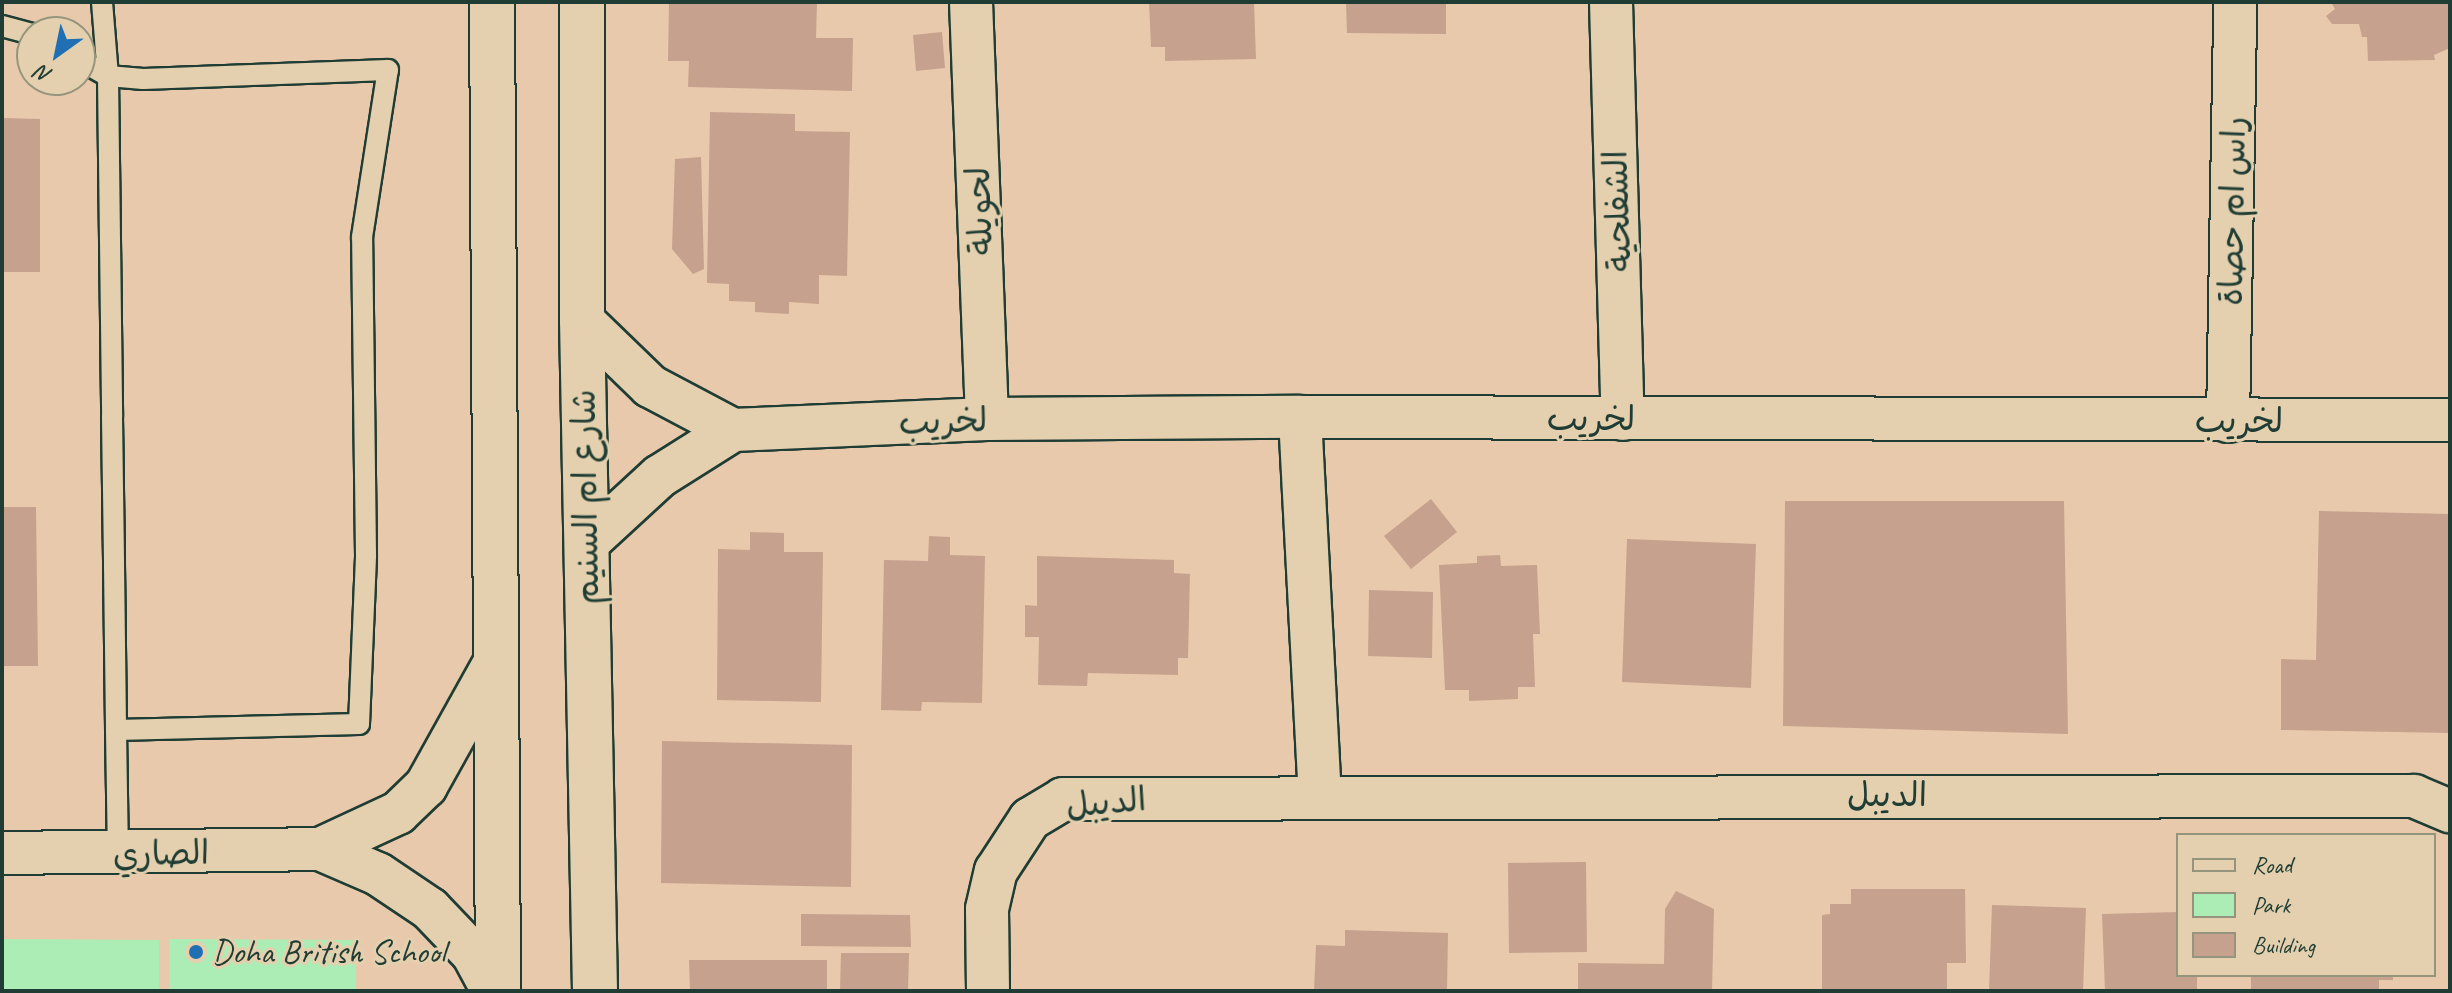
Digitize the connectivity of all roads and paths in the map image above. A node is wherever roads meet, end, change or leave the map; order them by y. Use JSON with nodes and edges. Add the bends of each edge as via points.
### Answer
{"nodes":[{"id":1,"x":102,"y":2,"type":"edge"},
{"id":2,"x":492,"y":2,"type":"edge"},
{"id":3,"x":582,"y":2,"type":"edge"},
{"id":4,"x":971,"y":2,"type":"edge"},
{"id":5,"x":1611,"y":2,"type":"edge"},
{"id":6,"x":2235,"y":2,"type":"edge"},
{"id":7,"x":96,"y":69,"type":"edge"},
{"id":8,"x":108,"y":76,"type":"junction"},
{"id":9,"x":582,"y":320,"type":"junction"},
{"id":10,"x":1300,"y":417,"type":"junction"},
{"id":11,"x":987,"y":419,"type":"junction"},
{"id":12,"x":1623,"y":419,"type":"junction"},
{"id":13,"x":2450,"y":420,"type":"edge"},
{"id":14,"x":2228,"y":421,"type":"junction"},
{"id":15,"x":733,"y":430,"type":"junction"},
{"id":16,"x":586,"y":544,"type":"junction"},
{"id":17,"x":496,"y":660,"type":"junction"},
{"id":18,"x":116,"y":730,"type":"junction"},
{"id":19,"x":1320,"y":794,"type":"junction"},
{"id":20,"x":2450,"y":811,"type":"edge"},
{"id":21,"x":320,"y":849,"type":"junction"},
{"id":22,"x":2,"y":853,"type":"edge"},
{"id":23,"x":118,"y":854,"type":"junction"},
{"id":24,"x":495,"y":991,"type":"edge"},
{"id":25,"x":595,"y":991,"type":"edge"},
{"id":26,"x":988,"y":991,"type":"edge"}],
"edges":[{"from":1,"to":8,"type":"lane"},
{"from":2,"to":17,"type":"main road"},
{"from":3,"to":9,"type":"main road","name":"شارع ام السنيم"},
{"from":4,"to":11,"type":"street","name":"لحويلة"},
{"from":5,"to":12,"type":"street","name":"الشفلحية"},
{"from":6,"to":14,"type":"street","name":"راس ام حصاة"},
{"from":7,"to":8,"type":"lane"},
{"from":8,"to":18,"type":"lane"},
{"from":8,"to":18,"type":"lane","via":[[388,70],[362,237],[366,555],[359,724]]},
{"from":9,"to":15,"type":"street","via":[[650,386]]},
{"from":9,"to":16,"type":"main road","name":"شارع ام السنيم"},
{"from":10,"to":11,"type":"street","name":"لخريب"},
{"from":10,"to":12,"type":"street","name":"لخريب"},
{"from":10,"to":19,"type":"street"},
{"from":11,"to":15,"type":"street","name":"لخريب"},
{"from":12,"to":14,"type":"street","name":"لخريب"},
{"from":13,"to":14,"type":"street","name":"لخريب"},
{"from":15,"to":16,"type":"street","name":"لخريب","via":[[660,476]]},
{"from":16,"to":25,"type":"main road","name":"شارع ام السنيم"},
{"from":17,"to":21,"type":"street","name":"الصاري","via":[[426,786],[398,813]]},
{"from":17,"to":24,"type":"main road"},
{"from":18,"to":23,"type":"lane"},
{"from":19,"to":20,"type":"street","name":"الديبل","via":[[2414,796]]},
{"from":19,"to":26,"type":"street","name":"الديبل","via":[[1063,799],[1030,819],[996,871],[987,909]]},
{"from":21,"to":23,"type":"street","name":"الصاري"},
{"from":21,"to":24,"type":"street","name":"الصاري","via":[[378,874],[430,909],[473,954]]},
{"from":22,"to":23,"type":"street","name":"الصاري"}]}
